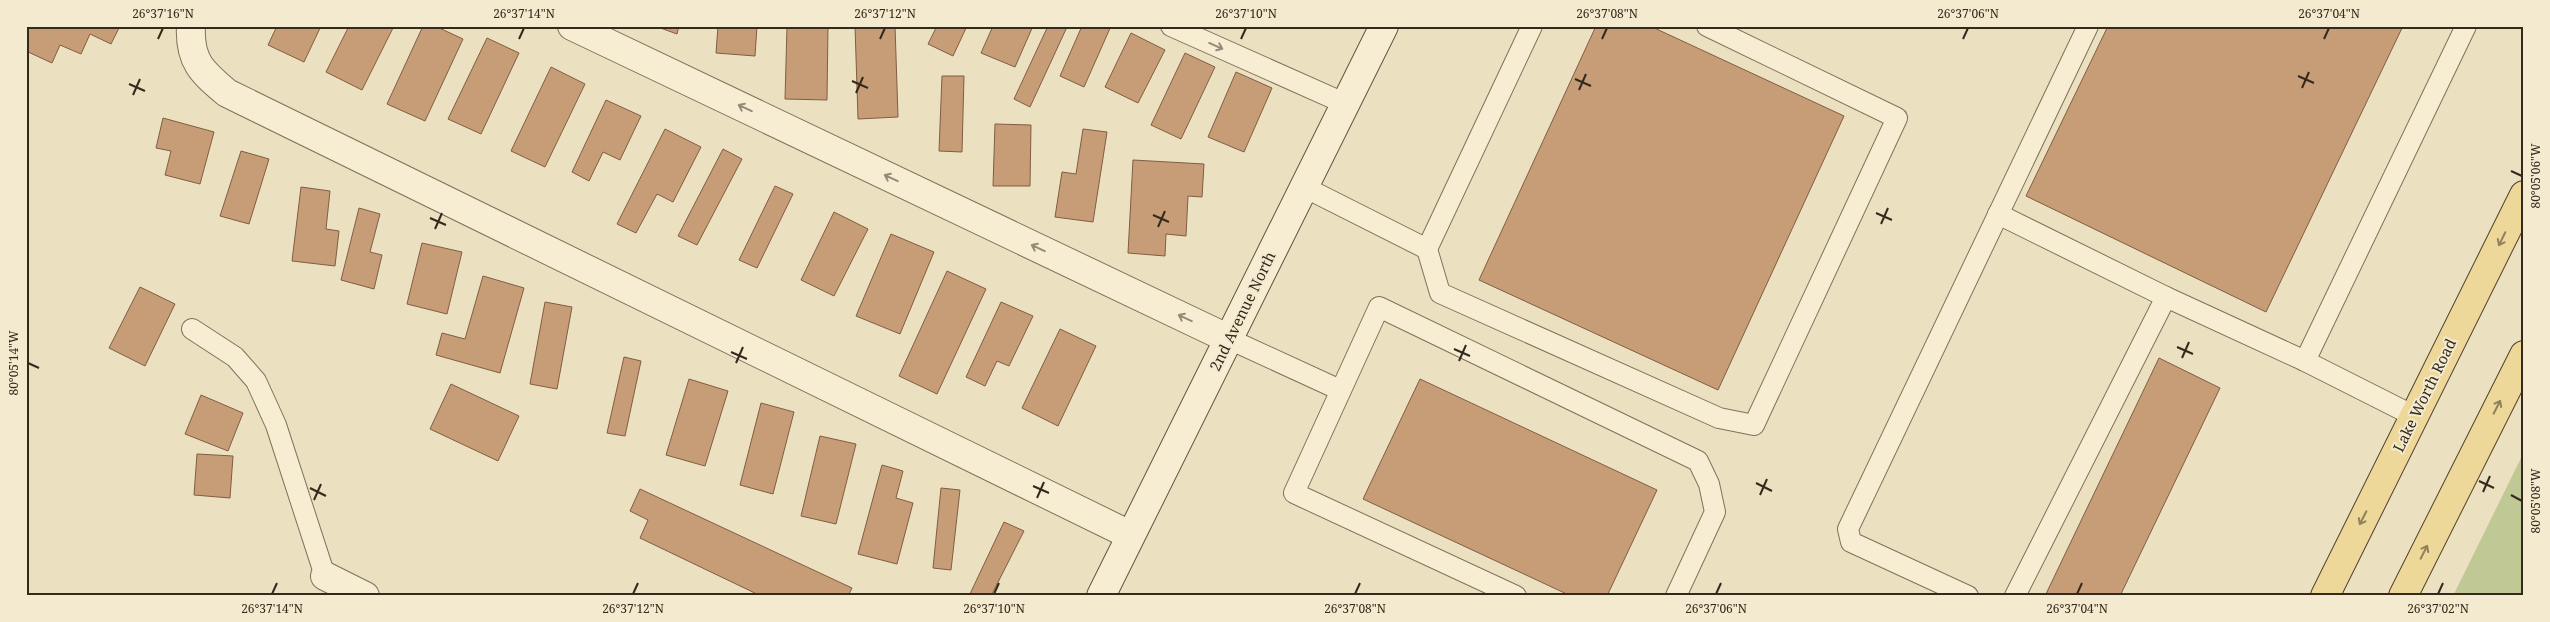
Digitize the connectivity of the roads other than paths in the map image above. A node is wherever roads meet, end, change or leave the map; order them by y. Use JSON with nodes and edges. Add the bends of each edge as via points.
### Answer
{"nodes":[{"id":1,"x":191,"y":26,"type":"edge"},
{"id":2,"x":572,"y":26,"type":"edge"},
{"id":3,"x":1171,"y":26,"type":"edge"},
{"id":4,"x":1384,"y":26,"type":"edge"},
{"id":5,"x":1532,"y":26,"type":"edge"},
{"id":6,"x":1707,"y":26,"type":"edge"},
{"id":7,"x":2088,"y":26,"type":"edge"},
{"id":8,"x":2466,"y":26,"type":"edge"},
{"id":9,"x":1346,"y":104,"type":"junction"},
{"id":10,"x":1304,"y":187,"type":"junction"},
{"id":11,"x":2524,"y":195,"type":"edge"},
{"id":12,"x":1998,"y":214,"type":"junction"},
{"id":13,"x":1427,"y":249,"type":"junction"},
{"id":14,"x":2166,"y":297,"type":"junction"},
{"id":15,"x":192,"y":329,"type":"dead end"},
{"id":16,"x":1229,"y":339,"type":"junction"},
{"id":17,"x":2524,"y":355,"type":"edge"},
{"id":18,"x":2305,"y":361,"type":"junction"},
{"id":19,"x":1340,"y":390,"type":"junction"},
{"id":20,"x":2414,"y":416,"type":"junction"},
{"id":21,"x":1130,"y":535,"type":"junction"},
{"id":22,"x":325,"y":576,"type":"joint"},
{"id":23,"x":365,"y":596,"type":"edge"},
{"id":24,"x":1101,"y":596,"type":"edge"},
{"id":25,"x":1516,"y":596,"type":"edge"},
{"id":26,"x":1676,"y":596,"type":"edge"},
{"id":27,"x":1968,"y":596,"type":"edge"},
{"id":28,"x":2016,"y":596,"type":"edge"},
{"id":29,"x":2325,"y":596,"type":"edge"},
{"id":30,"x":2402,"y":596,"type":"edge"}],
"edges":[{"from":1,"to":21,"type":"street","via":[[190,42],[202,72],[227,93]]},
{"from":16,"to":2,"type":"street","one_way":true},
{"from":3,"to":9,"type":"lane","one_way":true},
{"from":4,"to":9,"type":"street","name":"2nd Avenue North"},
{"from":5,"to":13,"type":"lane"},
{"from":6,"to":13,"type":"lane","via":[[1897,118],[1754,425],[1719,418],[1440,293]]},
{"from":7,"to":12,"type":"lane"},
{"from":8,"to":18,"type":"lane"},
{"from":9,"to":10,"type":"street","name":"2nd Avenue North"},
{"from":10,"to":13,"type":"lane"},
{"from":10,"to":16,"type":"street","name":"2nd Avenue North"},
{"from":11,"to":20,"type":"main road","name":"Lake Worth Road","one_way":true},
{"from":12,"to":14,"type":"lane"},
{"from":12,"to":27,"type":"lane","via":[[1848,529],[1852,542]]},
{"from":14,"to":18,"type":"lane"},
{"from":14,"to":28,"type":"lane"},
{"from":15,"to":22,"type":"lane","via":[[234,357],[256,381],[276,425]]},
{"from":16,"to":19,"type":"lane"},
{"from":16,"to":21,"type":"street","name":"2nd Avenue North"},
{"from":30,"to":17,"type":"main road","one_way":true},
{"from":18,"to":20,"type":"lane"},
{"from":19,"to":25,"type":"lane","via":[[1294,493]]},
{"from":19,"to":26,"type":"lane","via":[[1379,307],[1698,461],[1709,484],[1715,512]]},
{"from":20,"to":29,"type":"main road","name":"Lake Worth Road","one_way":true},
{"from":21,"to":24,"type":"street","name":"2nd Avenue North"},
{"from":22,"to":23,"type":"street"}]}
